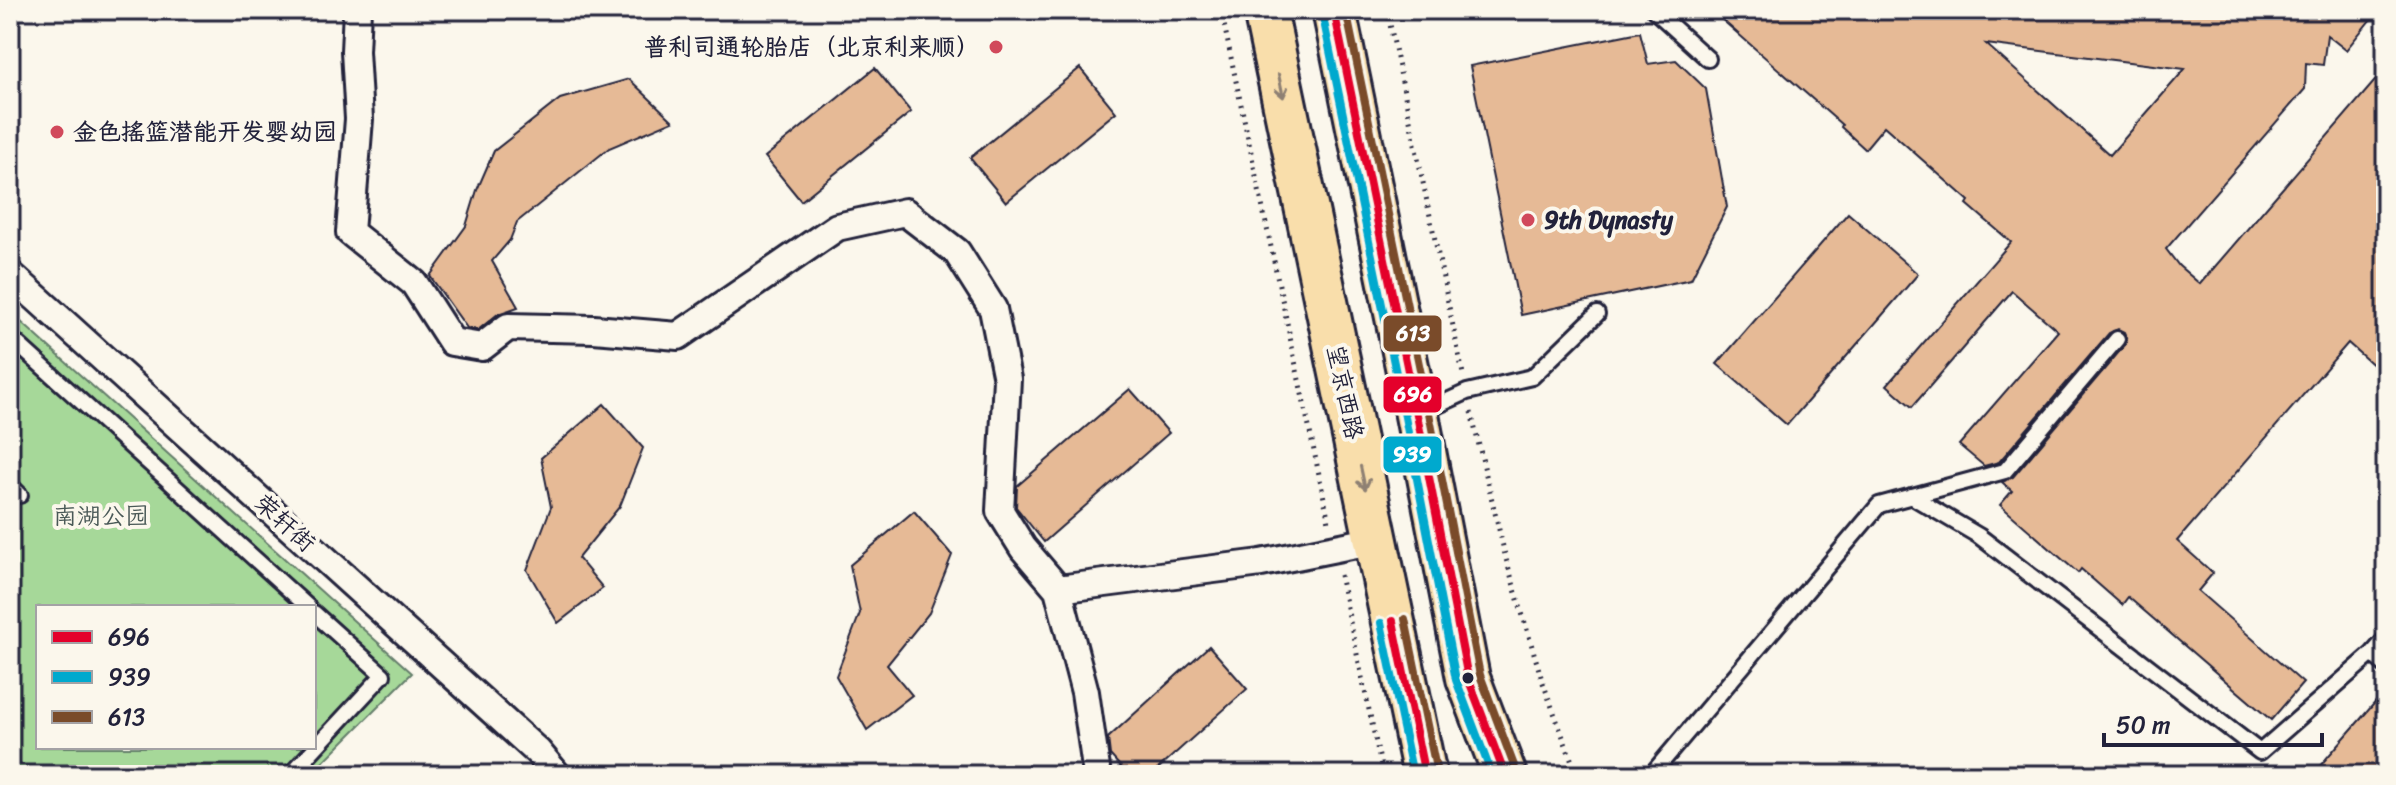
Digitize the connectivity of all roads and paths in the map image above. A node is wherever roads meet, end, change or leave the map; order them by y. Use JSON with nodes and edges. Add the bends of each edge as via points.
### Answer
{"nodes":[{"id":1,"x":357,"y":10,"type":"edge"},
{"id":2,"x":1221,"y":10,"type":"edge"},
{"id":3,"x":1265,"y":10,"type":"edge"},
{"id":4,"x":1334,"y":10,"type":"edge"},
{"id":5,"x":1654,"y":10,"type":"edge"},
{"id":6,"x":1708,"y":59,"type":"dead end"},
{"id":7,"x":13,"y":285,"type":"edge"},
{"id":8,"x":1597,"y":314,"type":"dead end"},
{"id":9,"x":10,"y":337,"type":"edge"},
{"id":10,"x":2117,"y":339,"type":"dead end"},
{"id":11,"x":1417,"y":415,"type":"junction"},
{"id":12,"x":1911,"y":496,"type":"junction"},
{"id":13,"x":1376,"y":540,"type":"junction"},
{"id":14,"x":1334,"y":548,"type":"junction"},
{"id":15,"x":1058,"y":589,"type":"junction"},
{"id":16,"x":306,"y":605,"type":"edge"},
{"id":17,"x":316,"y":615,"type":"edge"},
{"id":18,"x":2386,"y":638,"type":"edge"},
{"id":19,"x":2372,"y":654,"type":"junction"},
{"id":20,"x":2386,"y":666,"type":"edge"},
{"id":21,"x":316,"y":747,"type":"edge"},
{"id":22,"x":314,"y":749,"type":"edge"},
{"id":23,"x":290,"y":775,"type":"edge"},
{"id":24,"x":557,"y":775,"type":"edge"},
{"id":25,"x":1097,"y":775,"type":"edge"},
{"id":26,"x":1383,"y":775,"type":"edge"},
{"id":27,"x":1425,"y":775,"type":"edge"},
{"id":28,"x":1505,"y":775,"type":"edge"},
{"id":29,"x":1651,"y":775,"type":"edge"}],
"edges":[{"from":1,"to":15,"type":"street","via":[[359,119],[350,232],[414,283],[452,342],[482,347],[508,327],[678,336],[837,227],[905,212],[957,252],[993,309],[1007,379],[1000,511]]},
{"from":2,"to":14,"type":"path"},
{"from":3,"to":13,"type":"main road","name":"望京西路","one_way":true},
{"from":4,"to":11,"type":"main road"},
{"from":5,"to":6,"type":"lane"},
{"from":7,"to":24,"type":"street","name":"荣轩街","via":[[538,752]]},
{"from":8,"to":11,"type":"lane","via":[[1532,377],[1467,392]]},
{"from":9,"to":16,"type":"lane"},
{"from":10,"to":12,"type":"lane","via":[[2005,471]]},
{"from":11,"to":28,"type":"main road","via":[[1468,678]]},
{"from":12,"to":19,"type":"lane","via":[[1979,536],[2260,752]]},
{"from":12,"to":29,"type":"lane","via":[[1879,505]]},
{"from":13,"to":14,"type":"street"},
{"from":13,"to":27,"type":"main road","name":"望京西路"},
{"from":14,"to":15,"type":"street","via":[[1261,563]]},
{"from":14,"to":26,"type":"path"},
{"from":15,"to":25,"type":"street","via":[[1085,692]]},
{"from":17,"to":21,"type":"lane","via":[[383,675]]},
{"from":18,"to":19,"type":"lane"},
{"from":19,"to":20,"type":"lane"},
{"from":22,"to":23,"type":"lane"}]}
